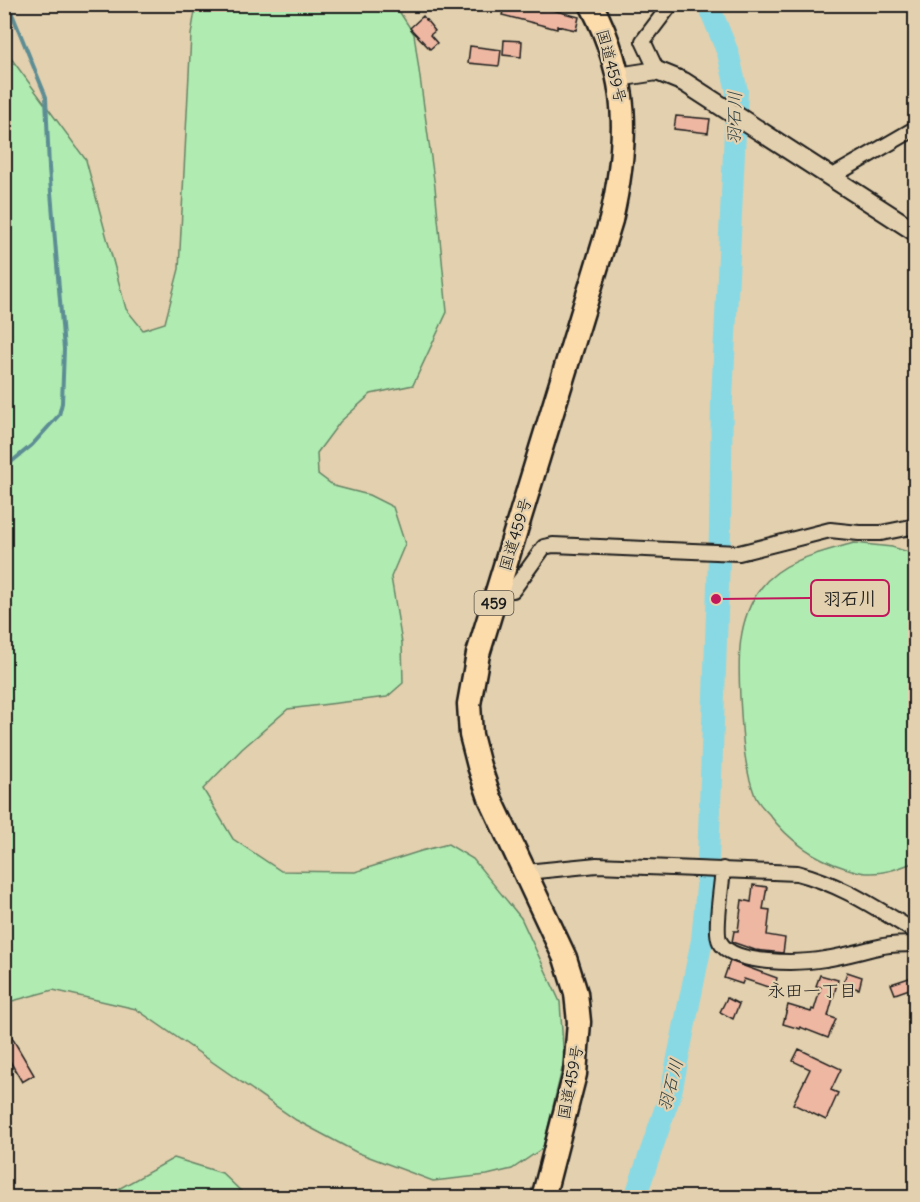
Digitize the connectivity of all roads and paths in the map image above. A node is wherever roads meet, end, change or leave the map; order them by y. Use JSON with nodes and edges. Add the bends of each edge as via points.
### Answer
{"nodes":[{"id":1,"x":591,"y":4,"type":"edge"},
{"id":2,"x":671,"y":4,"type":"edge"},
{"id":3,"x":657,"y":71,"type":"junction"},
{"id":4,"x":618,"y":77,"type":"junction"},
{"id":5,"x":915,"y":128,"type":"edge"},
{"id":6,"x":831,"y":177,"type":"junction"},
{"id":7,"x":915,"y":232,"type":"edge"},
{"id":8,"x":915,"y":526,"type":"edge"},
{"id":9,"x":497,"y":591,"type":"junction"},
{"id":10,"x":720,"y":869,"type":"junction"},
{"id":11,"x":526,"y":872,"type":"junction"},
{"id":12,"x":915,"y":932,"type":"edge"},
{"id":13,"x":915,"y":944,"type":"edge"},
{"id":14,"x":543,"y":1197,"type":"edge"}],
"edges":[{"from":1,"to":4,"type":"highway","name":"国道459号","number":"459","via":[[602,24]]},
{"from":2,"to":3,"type":"street","via":[[643,42]]},
{"from":3,"to":4,"type":"street"},
{"from":3,"to":6,"type":"street","via":[[684,82]]},
{"from":4,"to":9,"type":"highway","name":"国道459号","number":"459","via":[[624,137],[621,176],[611,220]]},
{"from":5,"to":6,"type":"street"},
{"from":6,"to":7,"type":"street"},
{"from":8,"to":9,"type":"street","via":[[881,533],[830,530],[740,553],[553,545],[544,547],[513,590]]},
{"from":9,"to":11,"type":"highway","name":"国道459号","number":"459","via":[[473,678],[471,735],[490,798]]},
{"from":10,"to":11,"type":"street","via":[[597,865]]},
{"from":10,"to":12,"type":"street","via":[[797,873],[822,879]]},
{"from":10,"to":13,"type":"street","via":[[717,935],[724,947],[744,958],[799,962]]},
{"from":11,"to":14,"type":"highway","name":"国道459号","number":"459","via":[[565,958],[576,993],[579,1022],[575,1074]]}]}
